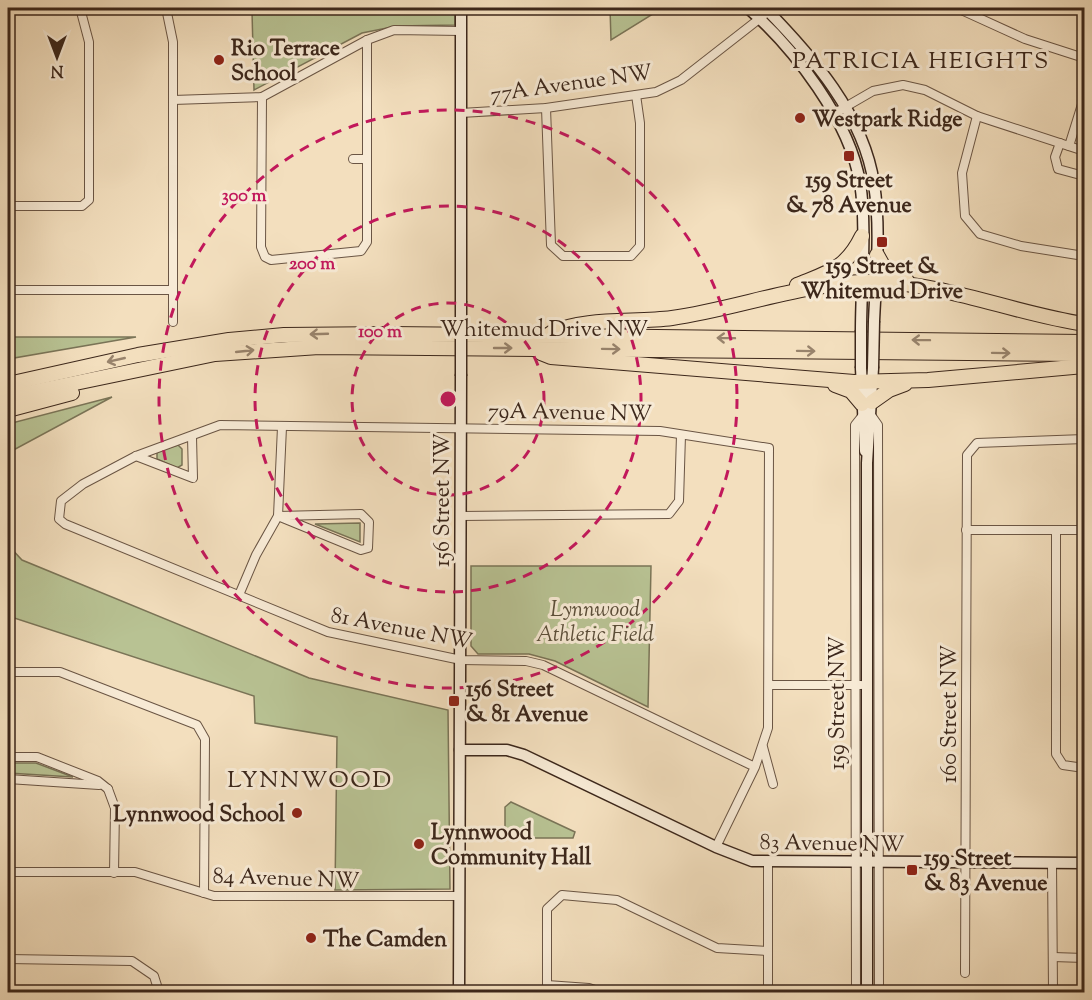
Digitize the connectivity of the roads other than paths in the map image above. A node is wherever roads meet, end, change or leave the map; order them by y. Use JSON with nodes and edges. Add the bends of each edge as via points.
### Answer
{"nodes":[{"id":1,"x":80,"y":8,"type":"edge"},
{"id":2,"x":166,"y":8,"type":"edge"},
{"id":3,"x":461,"y":8,"type":"edge"},
{"id":4,"x":748,"y":8,"type":"edge"},
{"id":5,"x":962,"y":9,"type":"edge"},
{"id":6,"x":765,"y":12,"type":"edge"},
{"id":7,"x":461,"y":31,"type":"junction"},
{"id":8,"x":367,"y":40,"type":"junction"},
{"id":9,"x":8,"y":46,"type":"edge"},
{"id":10,"x":1084,"y":58,"type":"edge"},
{"id":11,"x":636,"y":96,"type":"junction"},
{"id":12,"x":262,"y":97,"type":"junction"},
{"id":13,"x":1084,"y":98,"type":"edge"},
{"id":14,"x":173,"y":100,"type":"junction"},
{"id":15,"x":546,"y":108,"type":"junction"},
{"id":16,"x":845,"y":108,"type":"junction"},
{"id":17,"x":461,"y":113,"type":"junction"},
{"id":18,"x":835,"y":113,"type":"junction"},
{"id":19,"x":977,"y":116,"type":"junction"},
{"id":20,"x":8,"y":121,"type":"edge"},
{"id":21,"x":1060,"y":143,"type":"junction"},
{"id":22,"x":1069,"y":146,"type":"junction"},
{"id":23,"x":1084,"y":151,"type":"edge"},
{"id":24,"x":353,"y":159,"type":"dead end"},
{"id":25,"x":367,"y":159,"type":"junction"},
{"id":26,"x":1084,"y":176,"type":"edge"},
{"id":27,"x":8,"y":206,"type":"edge"},
{"id":28,"x":862,"y":236,"type":"junction"},
{"id":29,"x":877,"y":255,"type":"junction"},
{"id":30,"x":1084,"y":256,"type":"edge"},
{"id":31,"x":869,"y":282,"type":"junction"},
{"id":32,"x":914,"y":285,"type":"junction"},
{"id":33,"x":8,"y":290,"type":"edge"},
{"id":34,"x":173,"y":290,"type":"junction"},
{"id":35,"x":731,"y":308,"type":"junction"},
{"id":36,"x":173,"y":322,"type":"dead end"},
{"id":37,"x":1084,"y":324,"type":"edge"},
{"id":38,"x":546,"y":335,"type":"junction"},
{"id":39,"x":1084,"y":342,"type":"edge"},
{"id":40,"x":531,"y":348,"type":"junction"},
{"id":41,"x":1084,"y":354,"type":"edge"},
{"id":42,"x":187,"y":359,"type":"junction"},
{"id":43,"x":1084,"y":366,"type":"edge"},
{"id":44,"x":867,"y":375,"type":"junction"},
{"id":45,"x":821,"y":380,"type":"junction"},
{"id":46,"x":928,"y":380,"type":"junction"},
{"id":47,"x":8,"y":384,"type":"edge"},
{"id":48,"x":8,"y":397,"type":"edge"},
{"id":49,"x":867,"y":409,"type":"junction"},
{"id":50,"x":8,"y":410,"type":"edge"},
{"id":51,"x":460,"y":426,"type":"junction"},
{"id":52,"x":282,"y":427,"type":"junction"},
{"id":53,"x":681,"y":435,"type":"junction"},
{"id":54,"x":192,"y":437,"type":"junction"},
{"id":55,"x":1084,"y":439,"type":"edge"},
{"id":56,"x":136,"y":456,"type":"junction"},
{"id":57,"x":61,"y":501,"type":"joint"},
{"id":58,"x":278,"y":516,"type":"junction"},
{"id":59,"x":461,"y":516,"type":"junction"},
{"id":60,"x":966,"y":530,"type":"junction"},
{"id":61,"x":1056,"y":531,"type":"junction"},
{"id":62,"x":1084,"y":531,"type":"edge"},
{"id":63,"x":239,"y":595,"type":"junction"},
{"id":64,"x":461,"y":660,"type":"junction"},
{"id":65,"x":8,"y":672,"type":"edge"},
{"id":66,"x":769,"y":685,"type":"junction"},
{"id":67,"x":861,"y":685,"type":"junction"},
{"id":68,"x":762,"y":746,"type":"junction"},
{"id":69,"x":460,"y":750,"type":"junction"},
{"id":70,"x":8,"y":757,"type":"edge"},
{"id":71,"x":755,"y":767,"type":"junction"},
{"id":72,"x":1084,"y":768,"type":"edge"},
{"id":73,"x":8,"y":778,"type":"edge"},
{"id":74,"x":773,"y":784,"type":"dead end"},
{"id":75,"x":108,"y":789,"type":"junction"},
{"id":76,"x":716,"y":847,"type":"junction"},
{"id":77,"x":768,"y":863,"type":"junction"},
{"id":78,"x":862,"y":863,"type":"junction"},
{"id":79,"x":879,"y":863,"type":"junction"},
{"id":80,"x":965,"y":863,"type":"junction"},
{"id":81,"x":1052,"y":863,"type":"junction"},
{"id":82,"x":1084,"y":863,"type":"edge"},
{"id":83,"x":8,"y":872,"type":"edge"},
{"id":84,"x":114,"y":873,"type":"junction"},
{"id":85,"x":204,"y":893,"type":"junction"},
{"id":86,"x":459,"y":896,"type":"junction"},
{"id":87,"x":768,"y":951,"type":"junction"},
{"id":88,"x":1053,"y":957,"type":"junction"},
{"id":89,"x":1084,"y":958,"type":"edge"},
{"id":90,"x":8,"y":959,"type":"edge"},
{"id":91,"x":965,"y":973,"type":"dead end"},
{"id":92,"x":547,"y":989,"type":"edge"},
{"id":93,"x":159,"y":990,"type":"edge"},
{"id":94,"x":864,"y":992,"type":"edge"},
{"id":95,"x":459,"y":993,"type":"edge"},
{"id":96,"x":601,"y":993,"type":"edge"},
{"id":97,"x":768,"y":993,"type":"edge"},
{"id":98,"x":879,"y":993,"type":"edge"},
{"id":99,"x":1053,"y":993,"type":"edge"}],
"edges":[{"from":1,"to":27,"type":"street","via":[[89,42],[89,200],[82,206]]},
{"from":2,"to":14,"type":"street","via":[[173,36]]},
{"from":3,"to":7,"type":"street","name":"156 Street NW"},
{"from":4,"to":6,"type":"street","name":"159 Street NW"},
{"from":5,"to":10,"type":"street","via":[[1025,39]]},
{"from":6,"to":11,"type":"street","name":"77A Avenue NW","via":[[681,80]]},
{"from":6,"to":16,"type":"street","name":"159 Street NW","via":[[823,75]]},
{"from":6,"to":18,"type":"street","name":"159 Street NW"},
{"from":7,"to":8,"type":"street","via":[[394,30]]},
{"from":7,"to":17,"type":"street","name":"156 Street NW"},
{"from":8,"to":12,"type":"street"},
{"from":8,"to":25,"type":"street"},
{"from":9,"to":20,"type":"street"},
{"from":11,"to":15,"type":"street","name":"77A Avenue NW"},
{"from":11,"to":15,"type":"street","via":[[640,123],[640,246],[631,256],[563,256],[551,245]]},
{"from":12,"to":14,"type":"street"},
{"from":12,"to":25,"type":"street","via":[[261,247],[265,257],[271,260],[361,251],[367,242]]},
{"from":13,"to":22,"type":"street"},
{"from":14,"to":34,"type":"street"},
{"from":15,"to":17,"type":"street","name":"77A Avenue NW"},
{"from":16,"to":18,"type":"street"},
{"from":16,"to":19,"type":"street","via":[[873,91],[903,85],[925,90]]},
{"from":16,"to":29,"type":"street","name":"159 Street NW","via":[[856,125],[870,164]]},
{"from":17,"to":51,"type":"street","name":"156 Street NW","bridge":true},
{"from":18,"to":28,"type":"street","name":"159 Street NW","via":[[860,184]]},
{"from":19,"to":21,"type":"street"},
{"from":19,"to":30,"type":"street","via":[[962,173],[965,216],[980,234],[1021,246]]},
{"from":21,"to":22,"type":"street"},
{"from":21,"to":26,"type":"street","via":[[1055,157],[1058,169]]},
{"from":22,"to":23,"type":"street"},
{"from":24,"to":25,"type":"street"},
{"from":28,"to":31,"type":"street","name":"159 Street NW"},
{"from":28,"to":35,"type":"highway","via":[[853,255],[836,269]]},
{"from":29,"to":31,"type":"street","name":"159 Street NW"},
{"from":29,"to":32,"type":"highway","via":[[886,271]]},
{"from":31,"to":32,"type":"highway"},
{"from":31,"to":35,"type":"highway","via":[[812,289]]},
{"from":31,"to":44,"type":"street","name":"159 Street NW","bridge":true,"via":[[874,321]]},
{"from":31,"to":44,"type":"street","name":"159 Street NW","bridge":true,"via":[[861,321]]},
{"from":32,"to":37,"type":"highway","via":[[1042,318]]},
{"from":33,"to":34,"type":"street"},
{"from":34,"to":36,"type":"street"},
{"from":35,"to":38,"type":"highway","via":[[669,318],[565,326]]},
{"from":39,"to":38,"type":"highway","name":"Whitemud Drive NW","one_way":true},
{"from":38,"to":47,"type":"highway","name":"Whitemud Drive NW","one_way":true,"via":[[284,335],[174,348]]},
{"from":40,"to":41,"type":"highway","name":"Whitemud Drive NW","one_way":true},
{"from":42,"to":40,"type":"highway","name":"Whitemud Drive NW","one_way":true,"via":[[319,347]]},
{"from":40,"to":45,"type":"highway","via":[[551,357]]},
{"from":42,"to":48,"type":"highway","name":"Whitemud Drive NW"},
{"from":42,"to":50,"type":"highway","via":[[170,371]]},
{"from":43,"to":46,"type":"highway"},
{"from":44,"to":45,"type":"highway"},
{"from":44,"to":46,"type":"highway"},
{"from":44,"to":49,"type":"street","name":"159 Street NW"},
{"from":45,"to":49,"type":"highway","via":[[851,392]]},
{"from":46,"to":49,"type":"highway","via":[[898,385]]},
{"from":49,"to":67,"type":"street","name":"159 Street NW"},
{"from":49,"to":67,"type":"street","name":"159 Street NW","via":[[855,425]]},
{"from":49,"to":79,"type":"street","name":"159 Street NW","via":[[878,425]]},
{"from":51,"to":52,"type":"street","name":"79A Avenue NW"},
{"from":51,"to":53,"type":"street","name":"79A Avenue NW","via":[[660,431]]},
{"from":51,"to":59,"type":"street","name":"156 Street NW"},
{"from":52,"to":54,"type":"street","name":"79A Avenue NW","via":[[220,425]]},
{"from":52,"to":58,"type":"street"},
{"from":53,"to":59,"type":"street","via":[[679,501],[669,514]]},
{"from":53,"to":66,"type":"street","name":"79A Avenue NW","via":[[769,448]]},
{"from":54,"to":56,"type":"street","name":"79A Avenue NW"},
{"from":54,"to":56,"type":"street","via":[[193,478]]},
{"from":55,"to":60,"type":"street","name":"160 Street NW","via":[[977,443],[967,455]]},
{"from":56,"to":57,"type":"street","name":"79A Avenue NW","via":[[83,484]]},
{"from":57,"to":63,"type":"street","name":"81 Avenue NW","via":[[59,519],[65,524]]},
{"from":58,"to":58,"type":"street","via":[[361,550],[368,548],[369,522],[361,514]]},
{"from":58,"to":63,"type":"street"},
{"from":59,"to":64,"type":"street","name":"156 Street NW"},
{"from":60,"to":61,"type":"street"},
{"from":60,"to":80,"type":"street","name":"160 Street NW"},
{"from":61,"to":62,"type":"street"},
{"from":61,"to":72,"type":"street","via":[[1056,754],[1063,765]]},
{"from":63,"to":64,"type":"street","name":"81 Avenue NW","via":[[328,633]]},
{"from":64,"to":69,"type":"street","name":"156 Street NW"},
{"from":64,"to":71,"type":"street","name":"81 Avenue NW","via":[[543,665]]},
{"from":65,"to":85,"type":"street","via":[[60,672],[197,725],[205,739]]},
{"from":66,"to":67,"type":"street"},
{"from":66,"to":68,"type":"street","via":[[768,728]]},
{"from":67,"to":78,"type":"street","name":"159 Street NW"},
{"from":68,"to":71,"type":"street"},
{"from":68,"to":74,"type":"street"},
{"from":69,"to":76,"type":"street","name":"83 Avenue NW","via":[[507,750],[524,755]]},
{"from":69,"to":86,"type":"street","name":"156 Street NW"},
{"from":70,"to":75,"type":"street","via":[[37,757],[98,781]]},
{"from":71,"to":76,"type":"street"},
{"from":73,"to":75,"type":"street","via":[[96,784]]},
{"from":75,"to":84,"type":"street","via":[[115,808]]},
{"from":76,"to":77,"type":"street","name":"83 Avenue NW"},
{"from":77,"to":78,"type":"street","name":"83 Avenue NW"},
{"from":77,"to":87,"type":"street"},
{"from":78,"to":79,"type":"street","name":"83 Avenue NW"},
{"from":78,"to":94,"type":"street","name":"159 Street NW"},
{"from":79,"to":80,"type":"street","name":"83 Avenue NW"},
{"from":79,"to":98,"type":"street","name":"159 Street NW"},
{"from":80,"to":81,"type":"street","name":"83 Avenue NW"},
{"from":80,"to":91,"type":"street","name":"160 Street NW"},
{"from":81,"to":82,"type":"street","name":"83 Avenue NW"},
{"from":81,"to":88,"type":"street"},
{"from":83,"to":84,"type":"street","name":"84 Avenue NW"},
{"from":84,"to":85,"type":"street","name":"84 Avenue NW","via":[[135,872]]},
{"from":85,"to":86,"type":"street","name":"84 Avenue NW","via":[[261,898]]},
{"from":86,"to":95,"type":"street","name":"156 Street NW"},
{"from":87,"to":92,"type":"street","via":[[717,948],[617,900],[562,895],[547,909]]},
{"from":87,"to":97,"type":"street"},
{"from":88,"to":89,"type":"street"},
{"from":88,"to":99,"type":"street"},
{"from":90,"to":93,"type":"street","via":[[132,961],[154,976]]},
{"from":92,"to":96,"type":"street","via":[[590,988]]}]}
